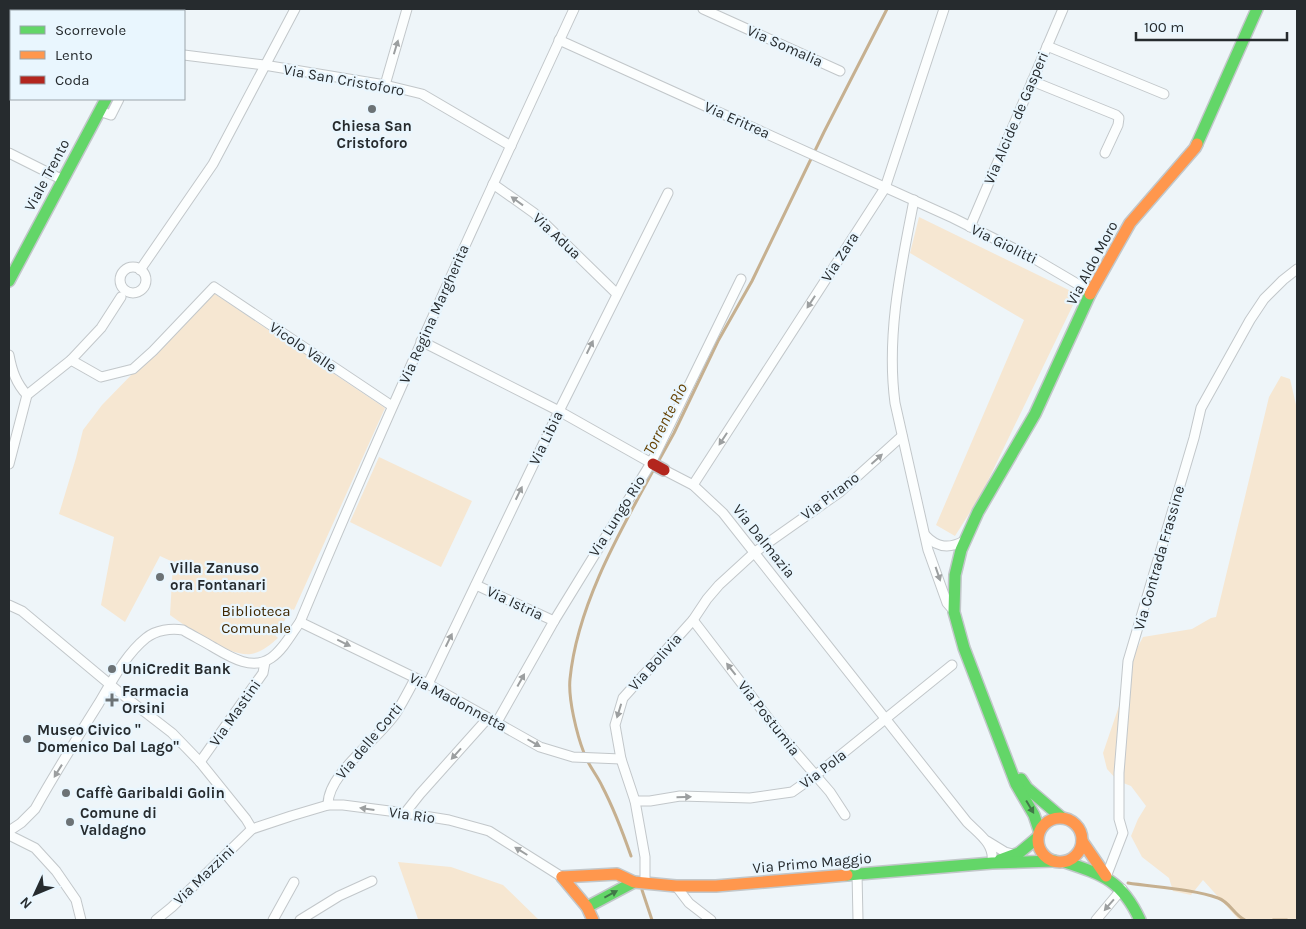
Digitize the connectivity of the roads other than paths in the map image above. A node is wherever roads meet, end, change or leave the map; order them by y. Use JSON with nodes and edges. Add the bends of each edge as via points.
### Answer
{"nodes":[{"id":1,"x":295,"y":9,"type":"edge"},
{"id":2,"x":407,"y":9,"type":"edge"},
{"id":3,"x":574,"y":9,"type":"edge"},
{"id":4,"x":703,"y":9,"type":"edge"},
{"id":5,"x":944,"y":9,"type":"edge"},
{"id":6,"x":1063,"y":9,"type":"edge"},
{"id":7,"x":1258,"y":9,"type":"edge"},
{"id":8,"x":559,"y":40,"type":"junction"},
{"id":9,"x":1047,"y":46,"type":"junction"},
{"id":10,"x":185,"y":54,"type":"edge"},
{"id":11,"x":264,"y":65,"type":"junction"},
{"id":12,"x":840,"y":71,"type":"dead end"},
{"id":13,"x":1032,"y":81,"type":"junction"},
{"id":14,"x":385,"y":85,"type":"junction"},
{"id":15,"x":1164,"y":94,"type":"dead end"},
{"id":16,"x":105,"y":100,"type":"edge"},
{"id":17,"x":118,"y":100,"type":"edge"},
{"id":18,"x":99,"y":111,"type":"junction"},
{"id":19,"x":511,"y":146,"type":"junction"},
{"id":20,"x":9,"y":153,"type":"edge"},
{"id":21,"x":1104,"y":153,"type":"dead end"},
{"id":22,"x":61,"y":179,"type":"junction"},
{"id":23,"x":493,"y":184,"type":"junction"},
{"id":24,"x":885,"y":188,"type":"junction"},
{"id":25,"x":668,"y":193,"type":"dead end"},
{"id":26,"x":914,"y":200,"type":"junction"},
{"id":27,"x":970,"y":228,"type":"junction"},
{"id":28,"x":12,"y":264,"type":"edge"},
{"id":29,"x":1297,"y":269,"type":"edge"},
{"id":30,"x":140,"y":270,"type":"dead end"},
{"id":31,"x":741,"y":279,"type":"dead end"},
{"id":32,"x":9,"y":281,"type":"edge"},
{"id":33,"x":1091,"y":292,"type":"junction"},
{"id":34,"x":617,"y":294,"type":"junction"},
{"id":35,"x":121,"y":297,"type":"dead end"},
{"id":36,"x":421,"y":341,"type":"junction"},
{"id":37,"x":9,"y":355,"type":"edge"},
{"id":38,"x":71,"y":360,"type":"junction"},
{"id":39,"x":10,"y":369,"type":"edge"},
{"id":40,"x":27,"y":395,"type":"junction"},
{"id":41,"x":392,"y":406,"type":"junction"},
{"id":42,"x":559,"y":411,"type":"junction"},
{"id":43,"x":902,"y":436,"type":"junction"},
{"id":44,"x":652,"y":463,"type":"junction"},
{"id":45,"x":9,"y":464,"type":"edge"},
{"id":46,"x":664,"y":470,"type":"joint"},
{"id":47,"x":693,"y":486,"type":"junction"},
{"id":48,"x":925,"y":534,"type":"junction"},
{"id":49,"x":965,"y":541,"type":"junction"},
{"id":50,"x":755,"y":552,"type":"junction"},
{"id":51,"x":476,"y":585,"type":"junction"},
{"id":52,"x":9,"y":606,"type":"edge"},
{"id":53,"x":954,"y":612,"type":"junction"},
{"id":54,"x":693,"y":620,"type":"junction"},
{"id":55,"x":554,"y":621,"type":"junction"},
{"id":56,"x":300,"y":622,"type":"junction"},
{"id":57,"x":265,"y":662,"type":"junction"},
{"id":58,"x":952,"y":665,"type":"dead end"},
{"id":59,"x":416,"y":679,"type":"junction"},
{"id":60,"x":111,"y":684,"type":"junction"},
{"id":61,"x":428,"y":684,"type":"junction"},
{"id":62,"x":488,"y":718,"type":"junction"},
{"id":63,"x":886,"y":719,"type":"junction"},
{"id":64,"x":498,"y":722,"type":"junction"},
{"id":65,"x":1005,"y":753,"type":"junction"},
{"id":66,"x":622,"y":759,"type":"junction"},
{"id":67,"x":200,"y":762,"type":"junction"},
{"id":68,"x":816,"y":775,"type":"junction"},
{"id":69,"x":636,"y":801,"type":"junction"},
{"id":70,"x":328,"y":805,"type":"junction"},
{"id":71,"x":405,"y":813,"type":"junction"},
{"id":72,"x":845,"y":815,"type":"dead end"},
{"id":73,"x":1061,"y":817,"type":"junction"},
{"id":74,"x":252,"y":829,"type":"junction"},
{"id":75,"x":9,"y":833,"type":"edge"},
{"id":76,"x":1038,"y":834,"type":"junction"},
{"id":77,"x":1082,"y":840,"type":"junction"},
{"id":78,"x":987,"y":841,"type":"junction"},
{"id":79,"x":1016,"y":854,"type":"junction"},
{"id":80,"x":1060,"y":861,"type":"junction"},
{"id":81,"x":992,"y":863,"type":"junction"},
{"id":82,"x":589,"y":874,"type":"junction"},
{"id":83,"x":857,"y":874,"type":"junction"},
{"id":84,"x":562,"y":877,"type":"junction"},
{"id":85,"x":1106,"y":877,"type":"junction"},
{"id":86,"x":372,"y":881,"type":"dead end"},
{"id":87,"x":294,"y":882,"type":"dead end"},
{"id":88,"x":640,"y":882,"type":"junction"},
{"id":89,"x":676,"y":886,"type":"junction"},
{"id":90,"x":1122,"y":889,"type":"junction"},
{"id":91,"x":576,"y":893,"type":"junction"},
{"id":92,"x":588,"y":907,"type":"junction"},
{"id":93,"x":81,"y":920,"type":"edge"},
{"id":94,"x":156,"y":920,"type":"edge"},
{"id":95,"x":272,"y":920,"type":"edge"},
{"id":96,"x":300,"y":920,"type":"edge"},
{"id":97,"x":593,"y":920,"type":"edge"},
{"id":98,"x":711,"y":920,"type":"edge"},
{"id":99,"x":858,"y":920,"type":"edge"},
{"id":100,"x":1096,"y":920,"type":"edge"},
{"id":101,"x":1140,"y":920,"type":"edge"}],
"edges":[{"from":1,"to":11,"type":"street"},
{"from":14,"to":2,"type":"street","one_way":true},
{"from":3,"to":8,"type":"street","name":"Via Regina Margherita"},
{"from":4,"to":12,"type":"street","name":"Via Somalia"},
{"from":5,"to":24,"type":"street","name":"Via Zara"},
{"from":6,"to":9,"type":"street","name":"Via Alcide de Gasperi"},
{"from":7,"to":33,"type":"street","name":"Via Aldo Moro","via":[[1196,148],[1130,223]]},
{"from":8,"to":19,"type":"street","name":"Via Regina Margherita"},
{"from":8,"to":24,"type":"street","name":"Via Eritrea"},
{"from":9,"to":13,"type":"street","name":"Via Alcide de Gasperi"},
{"from":9,"to":15,"type":"street"},
{"from":10,"to":11,"type":"street","name":"Via San Cristoforo"},
{"from":11,"to":14,"type":"street","name":"Via San Cristoforo"},
{"from":11,"to":30,"type":"street","via":[[214,164]]},
{"from":13,"to":21,"type":"street","via":[[1116,115],[1118,125]]},
{"from":13,"to":27,"type":"street","name":"Via Alcide de Gasperi"},
{"from":14,"to":19,"type":"street","name":"Via San Cristoforo","via":[[422,94]]},
{"from":16,"to":18,"type":"street","name":"Viale Trento"},
{"from":17,"to":18,"type":"street","via":[[111,115]]},
{"from":18,"to":22,"type":"street","name":"Viale Trento"},
{"from":19,"to":23,"type":"street","name":"Via Regina Margherita"},
{"from":20,"to":22,"type":"street"},
{"from":22,"to":28,"type":"street","name":"Viale Trento"},
{"from":34,"to":23,"type":"street","name":"Via Adua","one_way":true,"via":[[534,213]]},
{"from":23,"to":36,"type":"street","name":"Via Regina Margherita"},
{"from":24,"to":26,"type":"street","name":"Via Eritrea"},
{"from":24,"to":47,"type":"street","name":"Via Zara","one_way":true},
{"from":25,"to":34,"type":"street","name":"Via Libia"},
{"from":26,"to":27,"type":"street","name":"Via Giolitti"},
{"from":26,"to":43,"type":"street","via":[[892,333],[892,381]]},
{"from":27,"to":33,"type":"street","name":"Via Giolitti","via":[[1035,259]]},
{"from":28,"to":32,"type":"street","name":"Viale Trento"},
{"from":29,"to":85,"type":"street","name":"Via Contrada Frassine","via":[[1264,299],[1201,408],[1128,661],[1119,773],[1119,819],[1123,833]]},
{"from":31,"to":44,"type":"street","name":"Via Lungo Rio"},
{"from":33,"to":49,"type":"street","name":"Via Aldo Moro","via":[[1034,414]]},
{"from":42,"to":34,"type":"street","name":"Via Libia","one_way":true},
{"from":35,"to":38,"type":"street","via":[[101,328]]},
{"from":36,"to":41,"type":"street","name":"Via Regina Margherita"},
{"from":36,"to":42,"type":"street","name":"Via Dalmazia"},
{"from":37,"to":39,"type":"street"},
{"from":38,"to":40,"type":"street"},
{"from":38,"to":41,"type":"street","name":"Vicolo Valle","via":[[101,376],[133,369],[214,287]]},
{"from":39,"to":40,"type":"street"},
{"from":40,"to":45,"type":"street"},
{"from":41,"to":56,"type":"street","name":"Via Regina Margherita"},
{"from":42,"to":44,"type":"street","name":"Via Dalmazia"},
{"from":51,"to":42,"type":"street","name":"Via Libia","one_way":true},
{"from":43,"to":48,"type":"street"},
{"from":50,"to":43,"type":"street","name":"Via Pirano","one_way":true,"via":[[840,492]]},
{"from":44,"to":46,"type":"street","name":"Via Dalmazia"},
{"from":44,"to":55,"type":"street","name":"Via Lungo Rio"},
{"from":46,"to":47,"type":"street","name":"Via Dalmazia"},
{"from":47,"to":50,"type":"street","name":"Via Dalmazia","via":[[723,513]]},
{"from":48,"to":49,"type":"street","via":[[941,546],[956,546]]},
{"from":48,"to":53,"type":"street","one_way":true,"via":[[947,603]]},
{"from":49,"to":53,"type":"street","name":"Via Aldo Moro","via":[[955,576]]},
{"from":50,"to":54,"type":"street","name":"Via Bolivia","via":[[707,598]]},
{"from":50,"to":63,"type":"street","name":"Via Dalmazia"},
{"from":51,"to":55,"type":"street","name":"Via Istria"},
{"from":61,"to":51,"type":"street","name":"Via Libia","one_way":true},
{"from":52,"to":60,"type":"street","via":[[22,611]]},
{"from":53,"to":65,"type":"street","name":"Via Aldo Moro","via":[[964,648]]},
{"from":54,"to":66,"type":"street","name":"Via Bolivia","one_way":true,"via":[[623,698],[615,725]]},
{"from":68,"to":54,"type":"street","name":"Via Postumia","one_way":true,"via":[[785,740]]},
{"from":64,"to":55,"type":"street","name":"Via Lungo Rio","one_way":true},
{"from":56,"to":57,"type":"street","name":"Via Regina Margherita","via":[[278,653]]},
{"from":56,"to":59,"type":"street","name":"Via Madonnetta","one_way":true},
{"from":57,"to":60,"type":"street","via":[[250,664],[227,656],[183,630],[159,631],[135,648]]},
{"from":57,"to":67,"type":"street","name":"Via Mastini","via":[[263,673]]},
{"from":58,"to":63,"type":"street","name":"Via Pola"},
{"from":59,"to":61,"type":"street","name":"Via Madonnetta"},
{"from":59,"to":70,"type":"street","name":"Via delle Corti","via":[[396,713],[333,785]]},
{"from":60,"to":67,"type":"street","via":[[172,733]]},
{"from":60,"to":75,"type":"street","one_way":true,"via":[[35,809]]},
{"from":61,"to":62,"type":"street","name":"Via Madonnetta"},
{"from":62,"to":64,"type":"street","name":"Via Madonnetta"},
{"from":62,"to":71,"type":"street","one_way":true},
{"from":63,"to":68,"type":"street","name":"Via Pola"},
{"from":63,"to":78,"type":"street","name":"Via Dalmazia","via":[[967,822]]},
{"from":64,"to":66,"type":"street","name":"Via Madonnetta","one_way":true,"via":[[540,747],[573,757]]},
{"from":65,"to":73,"type":"street","via":[[1027,788]]},
{"from":65,"to":76,"type":"street","one_way":true,"via":[[1016,784],[1034,815]]},
{"from":66,"to":69,"type":"street","name":"Via Bolivia"},
{"from":67,"to":74,"type":"street"},
{"from":69,"to":68,"type":"street","name":"Via Pola","one_way":true,"via":[[680,796],[750,798],[792,792]]},
{"from":68,"to":72,"type":"street","name":"Via Postumia"},
{"from":69,"to":88,"type":"street","name":"Via Bolivia","via":[[646,857]]},
{"from":71,"to":70,"type":"street","name":"Via Rio","one_way":true},
{"from":70,"to":74,"type":"street","name":"Via Rio"},
{"from":84,"to":71,"type":"street","name":"Via Rio","one_way":true,"via":[[490,831]]},
{"from":73,"to":76,"type":"street","via":[[1048,820]]},
{"from":73,"to":77,"type":"street","via":[[1079,827]]},
{"from":74,"to":94,"type":"street","name":"Via Mazzini"},
{"from":75,"to":93,"type":"street","via":[[35,848],[56,872],[76,900]]},
{"from":76,"to":79,"type":"street","name":"Via Primo Maggio"},
{"from":76,"to":80,"type":"street","via":[[1041,852],[1047,858]]},
{"from":77,"to":80,"type":"street","via":[[1077,854]]},
{"from":77,"to":85,"type":"street"},
{"from":78,"to":79,"type":"street","name":"Via Dalmazia","via":[[1004,852]]},
{"from":78,"to":81,"type":"street"},
{"from":79,"to":81,"type":"street","name":"Via Primo Maggio"},
{"from":80,"to":81,"type":"street","name":"Via Primo Maggio"},
{"from":80,"to":85,"type":"street"},
{"from":81,"to":83,"type":"street","name":"Via Primo Maggio"},
{"from":82,"to":84,"type":"street","name":"Via Primo Maggio"},
{"from":82,"to":88,"type":"street","name":"Via Primo Maggio","via":[[617,874]]},
{"from":82,"to":91,"type":"street"},
{"from":83,"to":89,"type":"street","name":"Via Primo Maggio","via":[[716,886]]},
{"from":83,"to":99,"type":"street"},
{"from":84,"to":91,"type":"street"},
{"from":85,"to":90,"type":"street"},
{"from":86,"to":96,"type":"street","via":[[339,896]]},
{"from":87,"to":95,"type":"street"},
{"from":88,"to":89,"type":"street","name":"Via Primo Maggio"},
{"from":92,"to":88,"type":"street","one_way":true},
{"from":89,"to":98,"type":"street","via":[[689,903]]},
{"from":90,"to":100,"type":"street","one_way":true},
{"from":90,"to":101,"type":"street"},
{"from":91,"to":92,"type":"street"},
{"from":92,"to":97,"type":"street"}]}
